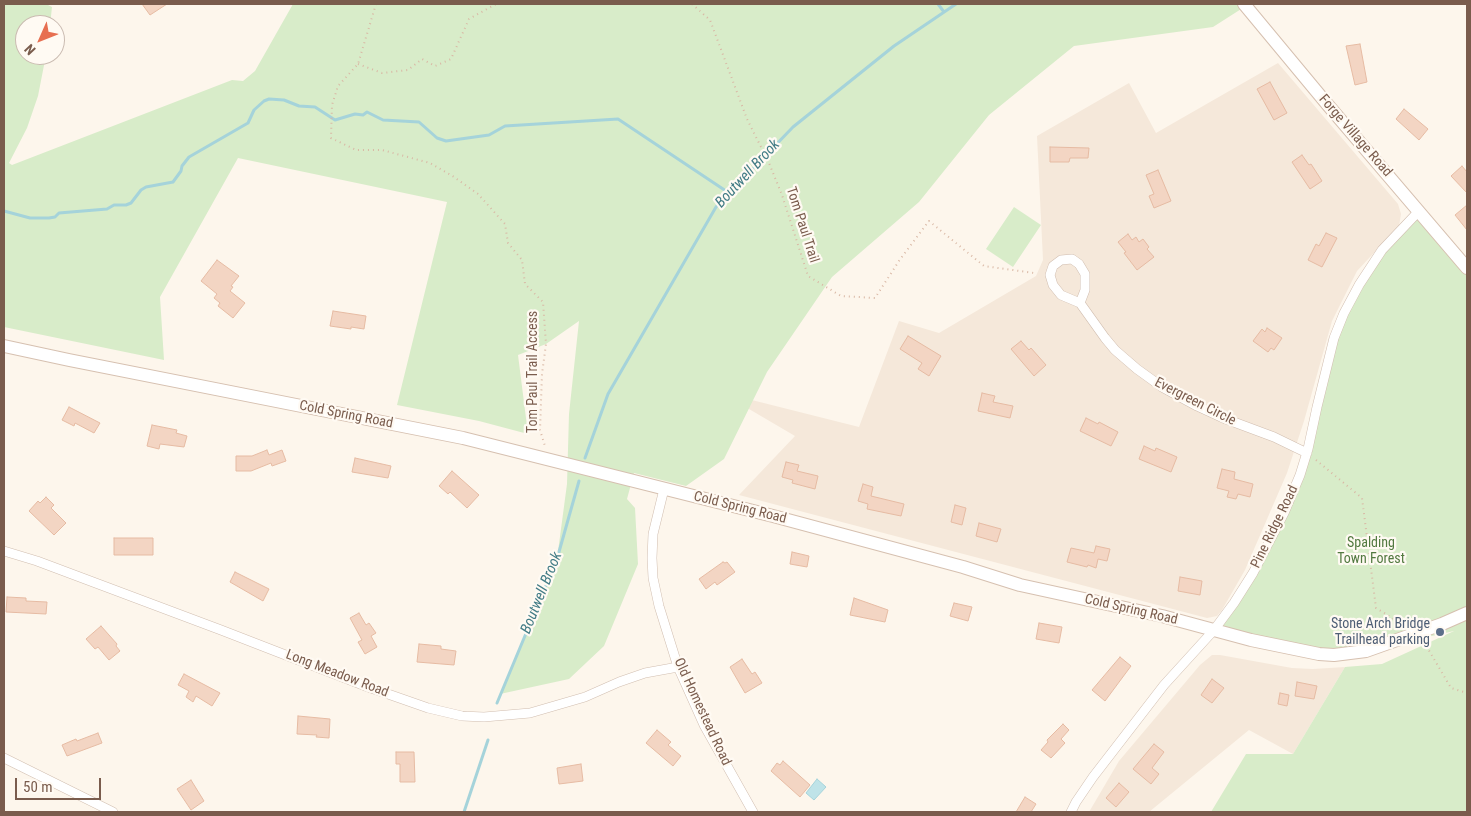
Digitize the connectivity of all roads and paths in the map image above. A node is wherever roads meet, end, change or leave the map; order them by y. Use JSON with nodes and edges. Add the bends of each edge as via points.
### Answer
{"nodes":[{"id":1,"x":376,"y":4,"type":"edge"},
{"id":2,"x":496,"y":4,"type":"edge"},
{"id":3,"x":692,"y":4,"type":"edge"},
{"id":4,"x":1244,"y":4,"type":"edge"},
{"id":5,"x":358,"y":64,"type":"junction"},
{"id":6,"x":1419,"y":211,"type":"junction"},
{"id":7,"x":1467,"y":268,"type":"edge"},
{"id":8,"x":1034,"y":273,"type":"dead end"},
{"id":9,"x":1080,"y":303,"type":"junction"},
{"id":10,"x":4,"y":346,"type":"edge"},
{"id":11,"x":1307,"y":453,"type":"junction"},
{"id":12,"x":548,"y":458,"type":"junction"},
{"id":13,"x":664,"y":489,"type":"junction"},
{"id":14,"x":4,"y":551,"type":"edge"},
{"id":15,"x":1467,"y":613,"type":"edge"},
{"id":16,"x":1214,"y":630,"type":"junction"},
{"id":17,"x":1417,"y":633,"type":"junction"},
{"id":18,"x":678,"y":667,"type":"junction"},
{"id":19,"x":1467,"y":693,"type":"edge"},
{"id":20,"x":4,"y":758,"type":"edge"},
{"id":21,"x":113,"y":812,"type":"edge"},
{"id":22,"x":753,"y":812,"type":"edge"},
{"id":23,"x":1071,"y":812,"type":"edge"}],
"edges":[{"from":1,"to":5,"type":"path","name":"Tom Paul Trail Access"},
{"from":2,"to":5,"type":"path","via":[[469,19],[451,59],[435,66],[422,59],[408,70],[382,73]]},
{"from":3,"to":8,"type":"path","name":"Tom Paul Trail","via":[[710,20],[747,118],[782,194],[808,276],[841,296],[875,298],[929,221],[984,266]]},
{"from":4,"to":6,"type":"street","name":"Forge Village Road"},
{"from":5,"to":12,"type":"path","name":"Tom Paul Trail Access","via":[[338,86],[332,105],[332,138],[356,150],[382,150],[430,163],[478,194],[505,224],[508,244],[522,260],[525,284],[543,302],[546,344],[540,430]]},
{"from":6,"to":7,"type":"street","name":"Forge Village Road"},
{"from":6,"to":11,"type":"street","name":"Pine Ridge Road","via":[[1382,250],[1344,312],[1334,338]]},
{"from":9,"to":9,"type":"street","name":"Evergreen Circle","via":[[1061,295],[1053,285],[1050,275],[1053,266],[1061,260],[1072,259],[1085,274],[1085,290]]},
{"from":9,"to":11,"type":"street","name":"Evergreen Circle","via":[[1115,350],[1149,378],[1223,418]]},
{"from":10,"to":12,"type":"street","name":"Cold Spring Road"},
{"from":11,"to":16,"type":"street","name":"Pine Ridge Road","via":[[1272,538],[1234,603]]},
{"from":11,"to":17,"type":"path","via":[[1362,498],[1376,608]]},
{"from":12,"to":13,"type":"street","name":"Cold Spring Road"},
{"from":13,"to":16,"type":"street","name":"Cold Spring Road","via":[[1020,584]]},
{"from":13,"to":18,"type":"street","name":"Old Homestead Road","via":[[653,534],[653,578]]},
{"from":14,"to":18,"type":"street","name":"Long Meadow Road","via":[[194,619],[368,687],[462,716],[530,713],[584,697],[645,673]]},
{"from":15,"to":17,"type":"street","name":"Cold Spring Road"},
{"from":16,"to":17,"type":"street","name":"Cold Spring Road","via":[[1334,655],[1366,651]]},
{"from":16,"to":23,"type":"street","name":"Pine Ridge Road","via":[[1142,712],[1092,777]]},
{"from":17,"to":19,"type":"path","via":[[1451,688]]},
{"from":18,"to":22,"type":"street","name":"Old Homestead Road","via":[[704,725]]},
{"from":20,"to":21,"type":"street"}]}
